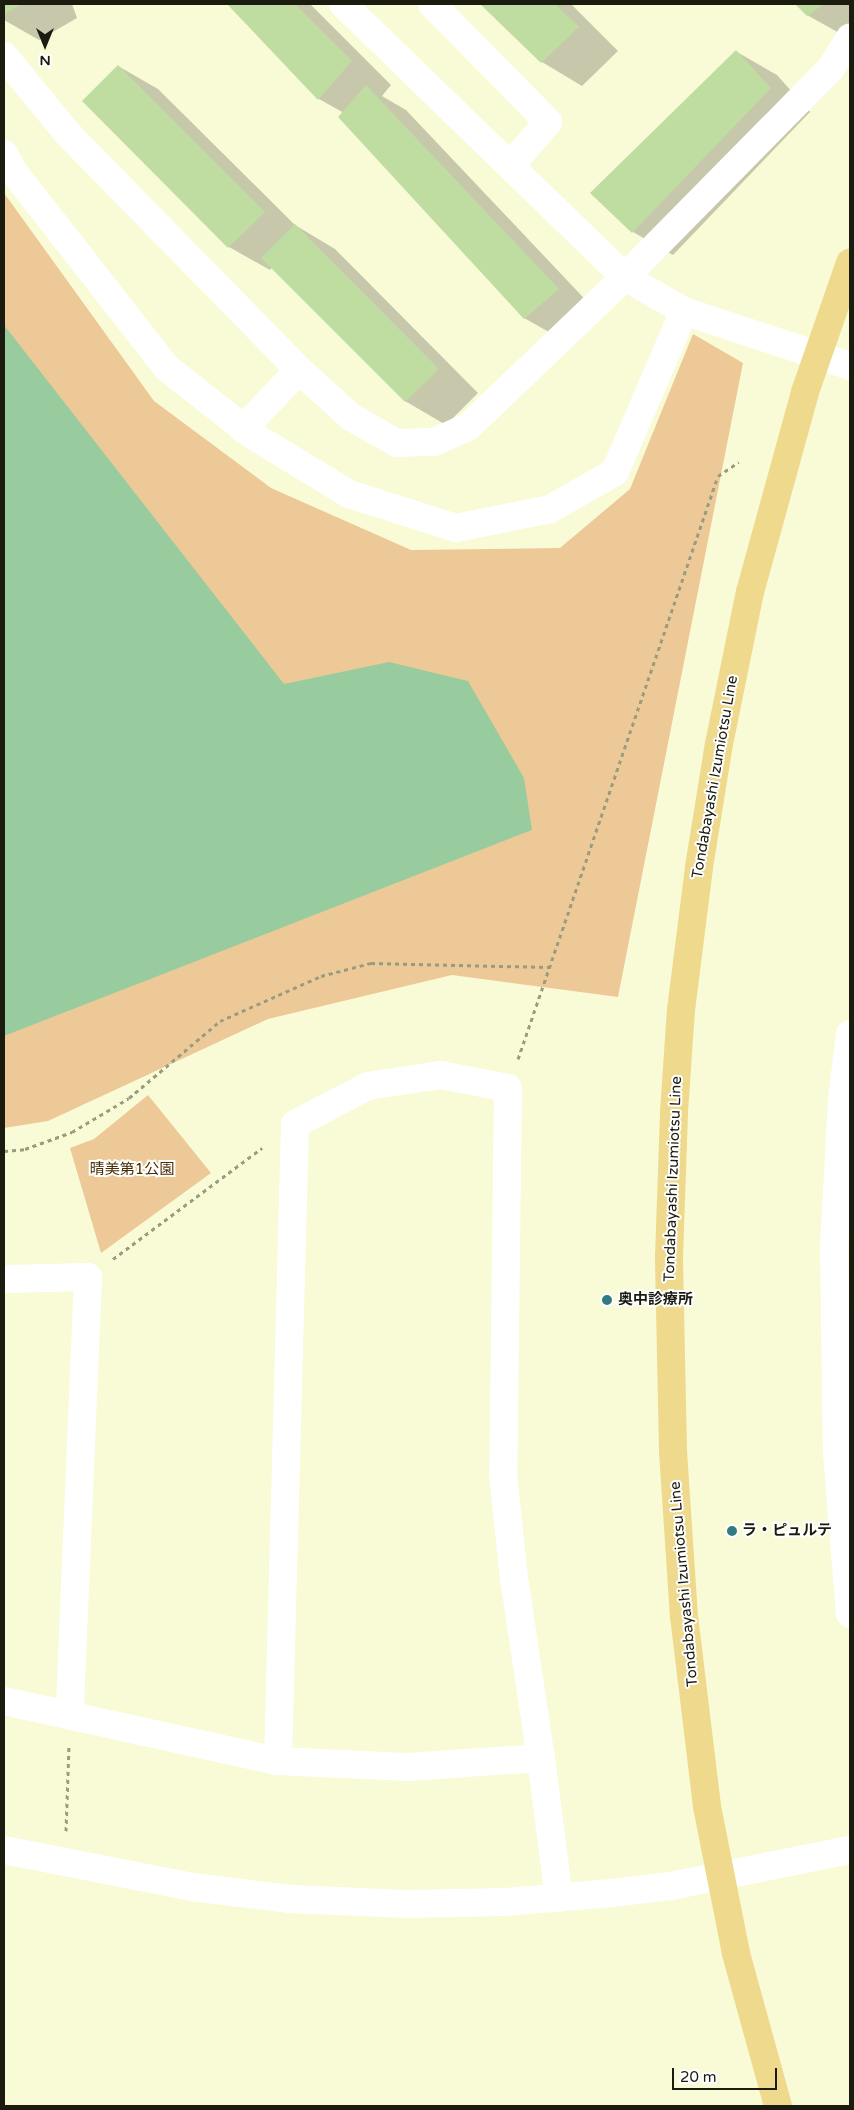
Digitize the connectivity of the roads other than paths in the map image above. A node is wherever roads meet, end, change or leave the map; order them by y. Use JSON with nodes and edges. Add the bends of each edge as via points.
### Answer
{"nodes":[{"id":1,"x":343,"y":4,"type":"edge"},
{"id":2,"x":432,"y":4,"type":"edge"},
{"id":3,"x":850,"y":37,"type":"edge"},
{"id":4,"x":4,"y":56,"type":"edge"},
{"id":5,"x":4,"y":154,"type":"edge"},
{"id":6,"x":510,"y":165,"type":"junction"},
{"id":7,"x":850,"y":263,"type":"edge"},
{"id":8,"x":625,"y":277,"type":"junction"},
{"id":9,"x":684,"y":311,"type":"junction"},
{"id":10,"x":816,"y":355,"type":"junction"},
{"id":11,"x":850,"y":366,"type":"edge"},
{"id":12,"x":299,"y":370,"type":"junction"},
{"id":13,"x":243,"y":429,"type":"junction"},
{"id":14,"x":850,"y":1034,"type":"edge"},
{"id":15,"x":846,"y":1100,"type":"edge"},
{"id":16,"x":4,"y":1279,"type":"edge"},
{"id":17,"x":844,"y":1452,"type":"edge"},
{"id":18,"x":850,"y":1613,"type":"edge"},
{"id":19,"x":4,"y":1701,"type":"edge"},
{"id":20,"x":70,"y":1714,"type":"junction"},
{"id":21,"x":541,"y":1758,"type":"junction"},
{"id":22,"x":278,"y":1760,"type":"junction"},
{"id":23,"x":4,"y":1850,"type":"edge"},
{"id":24,"x":850,"y":1850,"type":"edge"},
{"id":25,"x":721,"y":1876,"type":"junction"},
{"id":26,"x":558,"y":1898,"type":"junction"},
{"id":27,"x":778,"y":2106,"type":"edge"}],
"edges":[{"from":1,"to":6,"type":"street"},
{"from":2,"to":6,"type":"street","via":[[548,122]]},
{"from":3,"to":8,"type":"street","via":[[831,68]]},
{"from":4,"to":12,"type":"street","via":[[68,134]]},
{"from":5,"to":13,"type":"street","via":[[167,368]]},
{"from":6,"to":8,"type":"street"},
{"from":7,"to":10,"type":"main road","name":"Tondabayashi Izumiotsu Line"},
{"from":8,"to":9,"type":"street"},
{"from":8,"to":12,"type":"street","via":[[468,427],[434,442],[397,443],[351,417]]},
{"from":9,"to":10,"type":"street"},
{"from":9,"to":13,"type":"street","via":[[615,472],[550,509],[456,528],[349,494]]},
{"from":10,"to":11,"type":"street"},
{"from":10,"to":25,"type":"main road","name":"Tondabayashi Izumiotsu Line","via":[[750,592],[719,744],[681,1010],[674,1112],[669,1257],[673,1450],[684,1617],[707,1806]]},
{"from":12,"to":13,"type":"street"},
{"from":14,"to":15,"type":"street"},
{"from":15,"to":17,"type":"street","via":[[834,1247]]},
{"from":16,"to":20,"type":"street","via":[[88,1277]]},
{"from":17,"to":18,"type":"street"},
{"from":19,"to":20,"type":"street"},
{"from":20,"to":22,"type":"street"},
{"from":21,"to":22,"type":"street","via":[[408,1768]]},
{"from":21,"to":22,"type":"street","via":[[514,1578],[503,1474],[508,1088],[441,1074],[368,1086],[295,1124]]},
{"from":21,"to":26,"type":"street"},
{"from":23,"to":26,"type":"street","via":[[192,1887],[290,1899],[407,1904]]},
{"from":24,"to":25,"type":"street"},
{"from":25,"to":26,"type":"street","via":[[671,1886]]},
{"from":25,"to":27,"type":"main road","name":"Tondabayashi Izumiotsu Line","via":[[736,1953]]}]}
